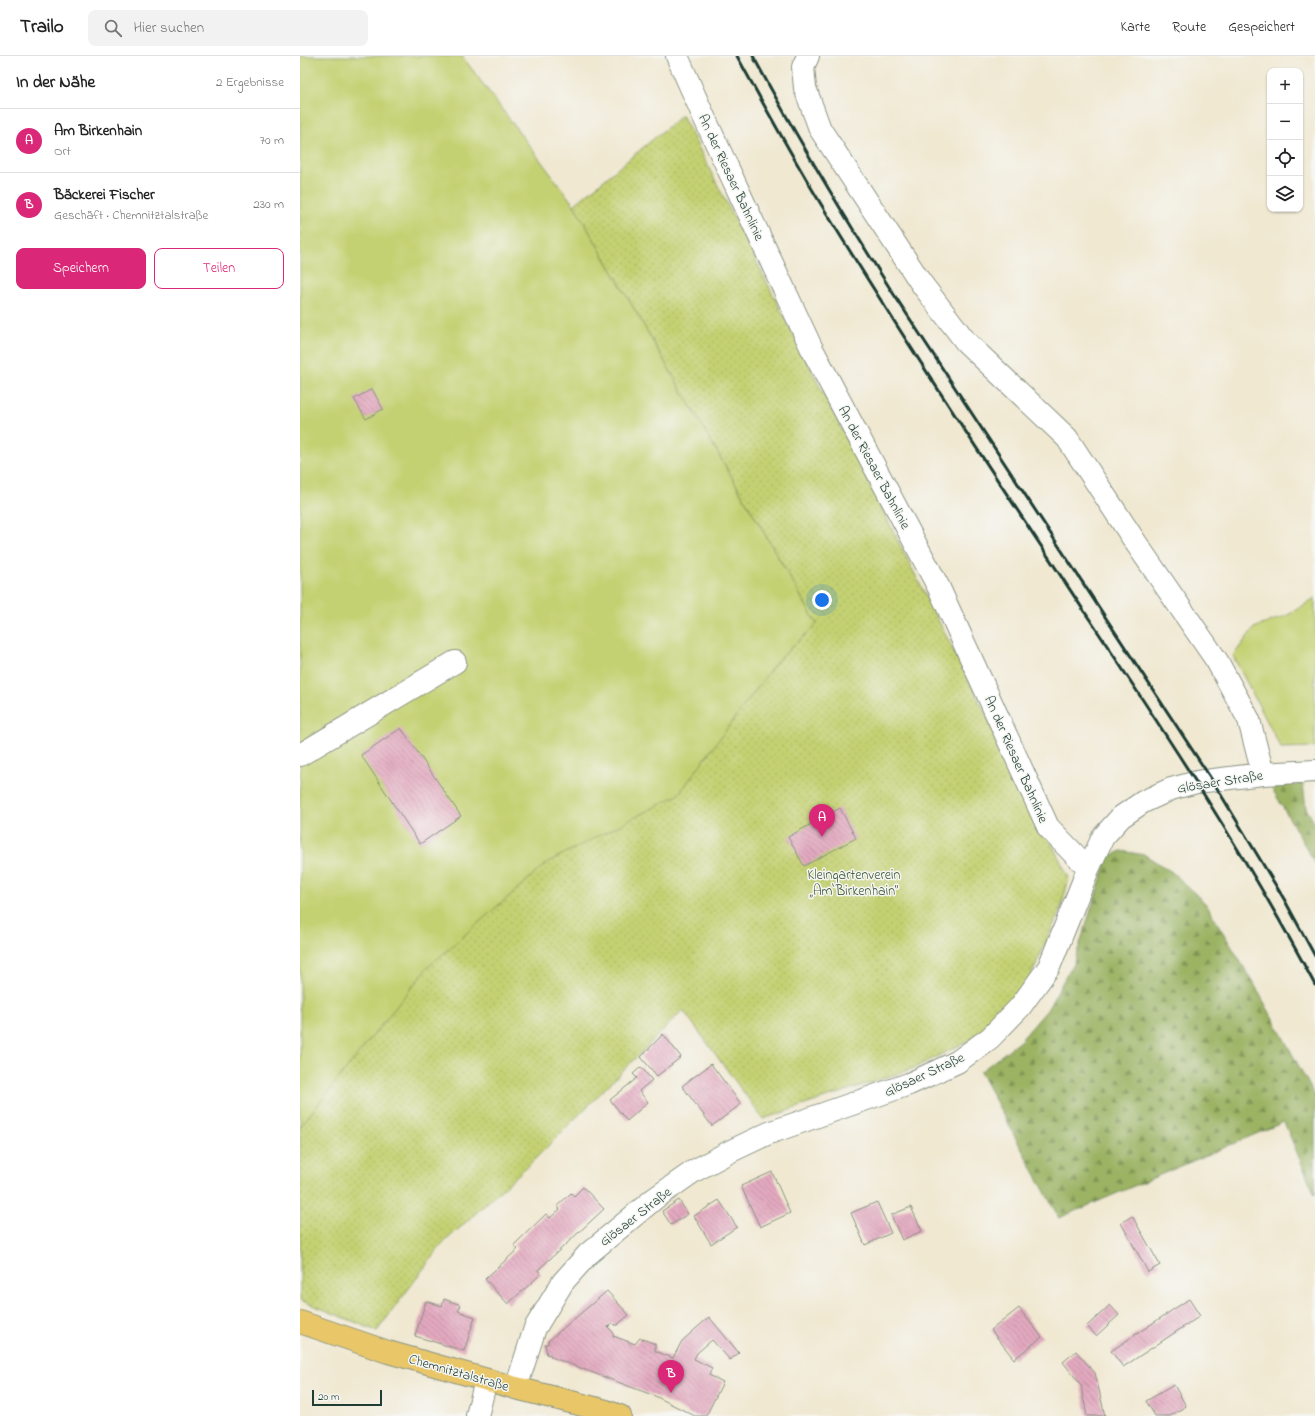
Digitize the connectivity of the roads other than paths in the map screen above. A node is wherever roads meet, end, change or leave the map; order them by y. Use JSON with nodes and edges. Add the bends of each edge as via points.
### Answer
{"nodes":[{"id":1,"x":677,"y":56,"type":"edge"},
{"id":2,"x":808,"y":56,"type":"edge"},
{"id":3,"x":455,"y":662,"type":"dead end"},
{"id":4,"x":300,"y":755,"type":"edge"},
{"id":5,"x":1315,"y":772,"type":"edge"},
{"id":6,"x":1263,"y":774,"type":"junction"},
{"id":7,"x":1089,"y":867,"type":"junction"},
{"id":8,"x":300,"y":1322,"type":"edge"},
{"id":9,"x":486,"y":1380,"type":"junction"},
{"id":10,"x":516,"y":1388,"type":"junction"},
{"id":11,"x":477,"y":1416,"type":"edge"},
{"id":12,"x":620,"y":1416,"type":"edge"}],
"edges":[{"from":1,"to":7,"type":"street","name":"An der Riesaer Bahnlinie","via":[[811,347],[939,588],[1048,827]]},
{"from":2,"to":6,"type":"street","via":[[803,67],[805,88],[820,129],[921,283],[966,342],[1066,438],[1217,661],[1249,720]]},
{"from":3,"to":4,"type":"street"},
{"from":5,"to":6,"type":"street","name":"Glösaer Straße"},
{"from":6,"to":7,"type":"street","name":"Glösaer Straße","via":[[1197,782],[1171,789],[1143,802],[1121,817],[1103,837]]},
{"from":7,"to":10,"type":"street","name":"Glösaer Straße","via":[[1049,967],[1020,1007],[990,1038],[956,1062],[909,1084],[769,1133],[731,1151],[694,1171],[654,1199],[588,1254],[563,1282],[535,1328]]},
{"from":8,"to":9,"type":"main road","name":"Chemnitztalstraße","via":[[388,1352]]},
{"from":9,"to":10,"type":"main road","name":"Chemnitztalstraße"},
{"from":9,"to":11,"type":"street"},
{"from":10,"to":12,"type":"main road","name":"Chemnitztalstraße"}]}
